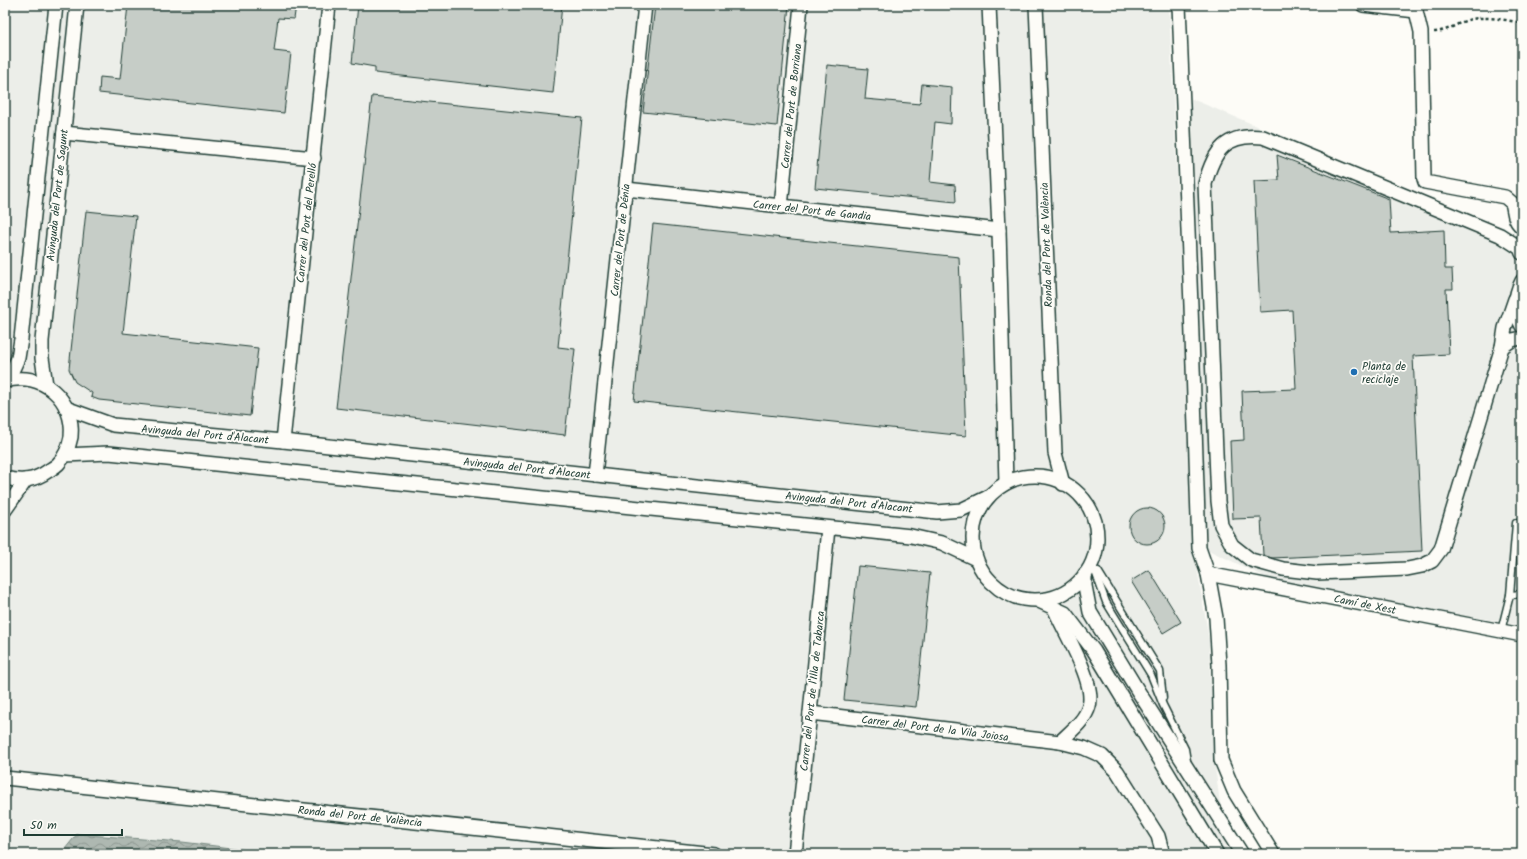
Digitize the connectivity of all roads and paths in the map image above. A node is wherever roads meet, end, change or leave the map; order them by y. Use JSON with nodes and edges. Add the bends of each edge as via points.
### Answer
{"nodes":[{"id":1,"x":56,"y":5,"type":"edge"},
{"id":2,"x":77,"y":5,"type":"edge"},
{"id":3,"x":330,"y":5,"type":"edge"},
{"id":4,"x":645,"y":5,"type":"edge"},
{"id":5,"x":801,"y":5,"type":"edge"},
{"id":6,"x":989,"y":5,"type":"edge"},
{"id":7,"x":1036,"y":5,"type":"edge"},
{"id":8,"x":1179,"y":5,"type":"edge"},
{"id":9,"x":1363,"y":5,"type":"edge"},
{"id":10,"x":1416,"y":8,"type":"edge"},
{"id":11,"x":1522,"y":23,"type":"edge"},
{"id":12,"x":1421,"y":32,"type":"junction"},
{"id":13,"x":64,"y":133,"type":"junction"},
{"id":14,"x":314,"y":158,"type":"junction"},
{"id":15,"x":626,"y":189,"type":"junction"},
{"id":16,"x":781,"y":207,"type":"junction"},
{"id":17,"x":1522,"y":227,"type":"edge"},
{"id":18,"x":999,"y":230,"type":"junction"},
{"id":19,"x":1500,"y":235,"type":"junction"},
{"id":20,"x":1522,"y":240,"type":"edge"},
{"id":21,"x":1522,"y":253,"type":"edge"},
{"id":22,"x":1522,"y":281,"type":"edge"},
{"id":23,"x":1515,"y":299,"type":"junction"},
{"id":24,"x":1522,"y":326,"type":"edge"},
{"id":25,"x":1522,"y":338,"type":"edge"},
{"id":26,"x":1502,"y":347,"type":"junction"},
{"id":27,"x":6,"y":381,"type":"edge"},
{"id":28,"x":46,"y":385,"type":"junction"},
{"id":29,"x":66,"y":408,"type":"junction"},
{"id":30,"x":283,"y":441,"type":"junction"},
{"id":31,"x":65,"y":455,"type":"junction"},
{"id":32,"x":595,"y":475,"type":"junction"},
{"id":33,"x":5,"y":478,"type":"edge"},
{"id":34,"x":26,"y":480,"type":"junction"},
{"id":35,"x":1006,"y":483,"type":"junction"},
{"id":36,"x":1063,"y":484,"type":"junction"},
{"id":37,"x":988,"y":497,"type":"junction"},
{"id":38,"x":5,"y":510,"type":"edge"},
{"id":39,"x":1516,"y":523,"type":"dead end"},
{"id":40,"x":828,"y":528,"type":"junction"},
{"id":41,"x":976,"y":558,"type":"junction"},
{"id":42,"x":1092,"y":563,"type":"junction"},
{"id":43,"x":1085,"y":574,"type":"junction"},
{"id":44,"x":1208,"y":574,"type":"junction"},
{"id":45,"x":1522,"y":594,"type":"edge"},
{"id":46,"x":1510,"y":595,"type":"junction"},
{"id":47,"x":1039,"y":600,"type":"junction"},
{"id":48,"x":1054,"y":608,"type":"junction"},
{"id":49,"x":1502,"y":631,"type":"junction"},
{"id":50,"x":1522,"y":635,"type":"edge"},
{"id":51,"x":1163,"y":705,"type":"junction"},
{"id":52,"x":810,"y":713,"type":"junction"},
{"id":53,"x":1060,"y":742,"type":"junction"},
{"id":54,"x":1189,"y":771,"type":"junction"},
{"id":55,"x":5,"y":778,"type":"edge"},
{"id":56,"x":714,"y":854,"type":"edge"},
{"id":57,"x":794,"y":854,"type":"edge"},
{"id":58,"x":1163,"y":854,"type":"edge"},
{"id":59,"x":1217,"y":854,"type":"edge"},
{"id":60,"x":1242,"y":854,"type":"edge"},
{"id":61,"x":1272,"y":854,"type":"edge"}],
"edges":[{"from":1,"to":27,"type":"street","name":"Avinguda del Port de Sagunt","via":[[21,339],[18,358]]},
{"from":2,"to":13,"type":"street","name":"Avinguda del Port de Sagunt"},
{"from":3,"to":14,"type":"street","name":"Carrer del Port del Perelló"},
{"from":4,"to":15,"type":"street","name":"Carrer del Port de Dénia"},
{"from":5,"to":16,"type":"street","name":"Carrer del Port de Borriana"},
{"from":6,"to":18,"type":"street"},
{"from":7,"to":36,"type":"street","name":"Ronda del Port de València","via":[[1055,453]]},
{"from":8,"to":44,"type":"street","via":[[1199,548]]},
{"from":9,"to":10,"type":"street"},
{"from":10,"to":12,"type":"street"},
{"from":11,"to":12,"type":"path","via":[[1492,18],[1471,19],[1443,32]]},
{"from":12,"to":17,"type":"street","via":[[1425,182],[1505,197],[1512,203],[1515,219]]},
{"from":13,"to":14,"type":"street"},
{"from":13,"to":28,"type":"street","name":"Avinguda del Port de Sagunt","via":[[42,341]]},
{"from":14,"to":30,"type":"street","name":"Carrer del Port del Perelló"},
{"from":15,"to":16,"type":"street","name":"Carrer del Port de Gandia"},
{"from":15,"to":32,"type":"street","name":"Carrer del Port de Dénia"},
{"from":16,"to":18,"type":"street","name":"Carrer del Port de Gandia"},
{"from":18,"to":35,"type":"street"},
{"from":19,"to":20,"type":"street"},
{"from":19,"to":21,"type":"street","via":[[1520,248]]},
{"from":19,"to":26,"type":"street","via":[[1263,137],[1237,138],[1219,150],[1210,164],[1205,184],[1218,501],[1221,525],[1232,545],[1251,560],[1283,569],[1317,573],[1407,569],[1432,561],[1441,548]]},
{"from":22,"to":23,"type":"street"},
{"from":23,"to":24,"type":"street","via":[[1517,317]]},
{"from":23,"to":26,"type":"street","via":[[1505,328]]},
{"from":25,"to":26,"type":"street","via":[[1512,340]]},
{"from":27,"to":28,"type":"street","via":[[14,378],[29,379]]},
{"from":28,"to":29,"type":"street","via":[[63,401]]},
{"from":29,"to":30,"type":"street","name":"Avinguda del Port d'Alacant","via":[[113,425]]},
{"from":29,"to":31,"type":"street","via":[[72,428],[70,444]]},
{"from":30,"to":32,"type":"street","name":"Avinguda del Port d'Alacant"},
{"from":31,"to":34,"type":"street","via":[[58,465],[39,478]]},
{"from":31,"to":40,"type":"street","via":[[109,453]]},
{"from":32,"to":37,"type":"street","name":"Avinguda del Port d'Alacant","via":[[937,512],[961,510]]},
{"from":33,"to":34,"type":"street"},
{"from":34,"to":38,"type":"street"},
{"from":35,"to":36,"type":"street","via":[[1031,476],[1055,479]]},
{"from":35,"to":37,"type":"street"},
{"from":36,"to":42,"type":"street","via":[[1078,493],[1091,511],[1096,524],[1097,545]]},
{"from":37,"to":41,"type":"street","via":[[980,507],[973,532]]},
{"from":39,"to":46,"type":"lane"},
{"from":40,"to":41,"type":"street","via":[[910,536],[942,543]]},
{"from":40,"to":52,"type":"street","name":"Carrer del Port de l'Illa de Tabarca"},
{"from":41,"to":47,"type":"street","via":[[979,567],[995,586],[1022,599]]},
{"from":42,"to":43,"type":"street"},
{"from":42,"to":51,"type":"lane","via":[[1106,602],[1152,675]]},
{"from":42,"to":51,"type":"lane","via":[[1160,671]]},
{"from":43,"to":47,"type":"street","via":[[1069,590],[1058,596]]},
{"from":43,"to":54,"type":"street","via":[[1090,612]]},
{"from":44,"to":49,"type":"street","name":"Camí de Xest"},
{"from":44,"to":61,"type":"street","via":[[1216,618],[1221,760],[1234,791]]},
{"from":45,"to":46,"type":"lane"},
{"from":46,"to":49,"type":"lane"},
{"from":47,"to":48,"type":"street"},
{"from":48,"to":53,"type":"street","via":[[1083,669],[1090,694],[1089,706],[1082,720]]},
{"from":48,"to":59,"type":"street","via":[[1064,613],[1094,651]]},
{"from":49,"to":50,"type":"street","name":"Camí de Xest"},
{"from":51,"to":54,"type":"lane","via":[[1185,749]]},
{"from":52,"to":53,"type":"street","name":"Carrer del Port de la Vila Joiosa"},
{"from":52,"to":57,"type":"street","name":"Carrer del Port de l'Illa de Tabarca"},
{"from":53,"to":58,"type":"street","name":"Carrer del Port de la Vila Joiosa","via":[[1102,756],[1117,771],[1158,836]]},
{"from":54,"to":60,"type":"street"},
{"from":55,"to":56,"type":"street","name":"Ronda del Port de València"}]}
